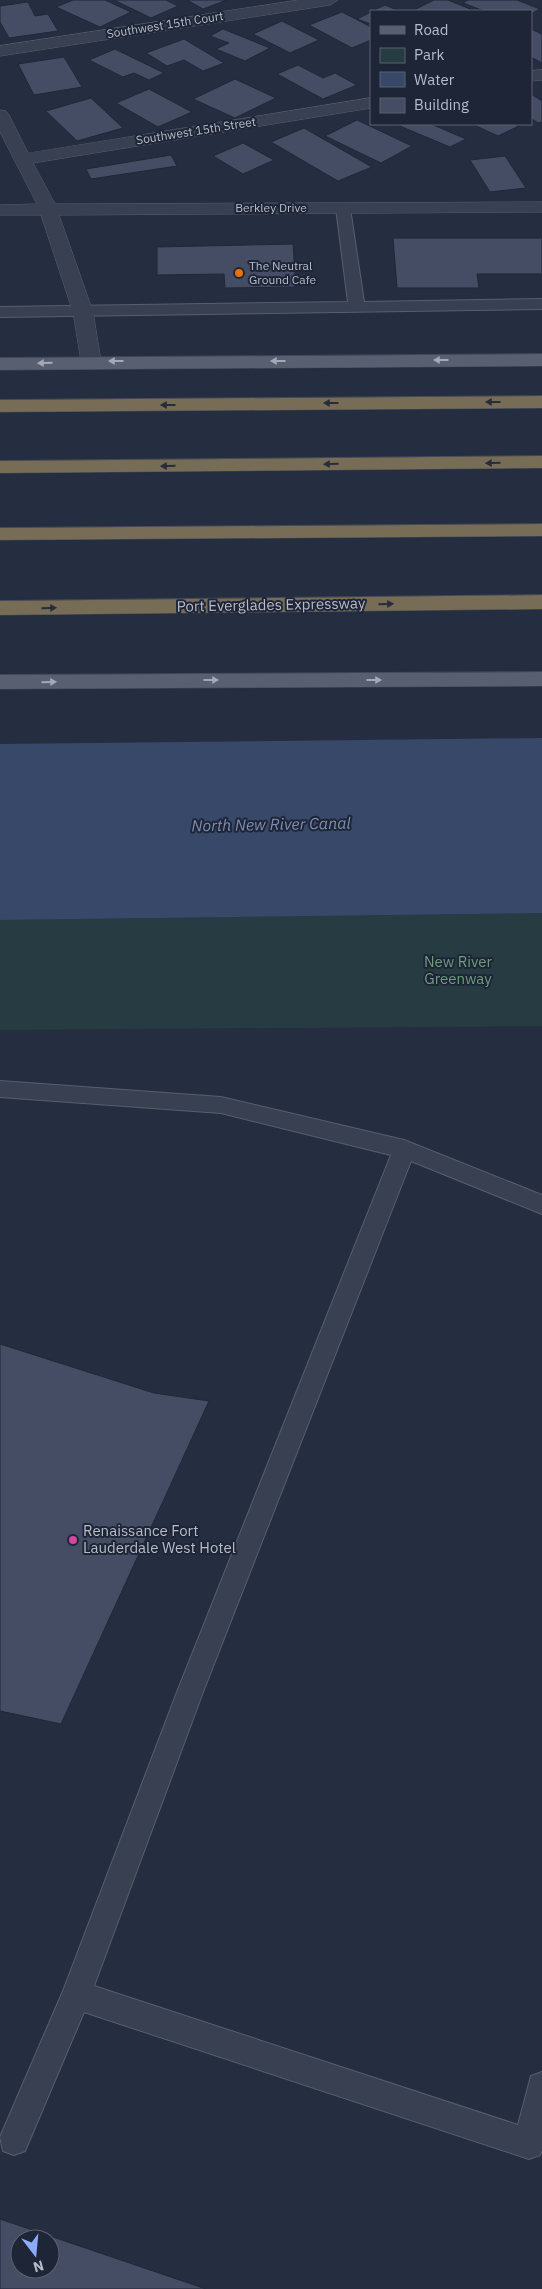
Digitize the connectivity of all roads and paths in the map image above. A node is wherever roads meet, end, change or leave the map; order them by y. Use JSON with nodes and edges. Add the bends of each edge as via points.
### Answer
{"nodes":[{"id":1,"x":330,"y":0,"type":"edge"},
{"id":2,"x":0,"y":51,"type":"edge"},
{"id":3,"x":370,"y":102,"type":"edge"},
{"id":4,"x":0,"y":115,"type":"edge"},
{"id":5,"x":22,"y":159,"type":"junction"},
{"id":6,"x":542,"y":207,"type":"edge"},
{"id":7,"x":343,"y":208,"type":"junction"},
{"id":8,"x":48,"y":209,"type":"junction"},
{"id":9,"x":0,"y":210,"type":"edge"},
{"id":10,"x":542,"y":304,"type":"edge"},
{"id":11,"x":357,"y":308,"type":"junction"},
{"id":12,"x":0,"y":312,"type":"edge"},
{"id":13,"x":84,"y":312,"type":"junction"},
{"id":14,"x":542,"y":360,"type":"edge"},
{"id":15,"x":91,"y":361,"type":"junction"},
{"id":16,"x":0,"y":364,"type":"edge"},
{"id":17,"x":542,"y":402,"type":"edge"},
{"id":18,"x":0,"y":406,"type":"edge"},
{"id":19,"x":542,"y":462,"type":"edge"},
{"id":20,"x":0,"y":467,"type":"edge"},
{"id":21,"x":542,"y":530,"type":"edge"},
{"id":22,"x":0,"y":534,"type":"edge"},
{"id":23,"x":542,"y":602,"type":"edge"},
{"id":24,"x":0,"y":608,"type":"edge"},
{"id":25,"x":542,"y":679,"type":"edge"},
{"id":26,"x":0,"y":682,"type":"edge"},
{"id":27,"x":0,"y":1089,"type":"edge"},
{"id":28,"x":404,"y":1149,"type":"junction"},
{"id":29,"x":542,"y":1205,"type":"edge"},
{"id":30,"x":76,"y":1995,"type":"junction"},
{"id":31,"x":542,"y":2087,"type":"edge"},
{"id":32,"x":14,"y":2140,"type":"dead end"}],
"edges":[{"from":1,"to":2,"type":"street","name":"Southwest 15th Court"},
{"from":3,"to":5,"type":"street","name":"Southwest 15th Street"},
{"from":4,"to":5,"type":"street"},
{"from":5,"to":8,"type":"street"},
{"from":6,"to":7,"type":"street","name":"Berkley Drive"},
{"from":7,"to":8,"type":"street","name":"Berkley Drive"},
{"from":7,"to":11,"type":"lane"},
{"from":8,"to":9,"type":"street","name":"Berkley Drive"},
{"from":8,"to":13,"type":"street"},
{"from":10,"to":11,"type":"lane"},
{"from":11,"to":13,"type":"lane"},
{"from":12,"to":13,"type":"lane"},
{"from":13,"to":15,"type":"street"},
{"from":14,"to":15,"type":"main road","one_way":true},
{"from":15,"to":16,"type":"main road","one_way":true},
{"from":17,"to":18,"type":"highway","one_way":true},
{"from":19,"to":20,"type":"highway","one_way":true},
{"from":21,"to":22,"type":"highway"},
{"from":24,"to":23,"type":"highway","name":"Port Everglades Expressway","one_way":true},
{"from":26,"to":25,"type":"main road","one_way":true},
{"from":27,"to":28,"type":"lane","via":[[221,1105]]},
{"from":28,"to":29,"type":"lane"},
{"from":28,"to":30,"type":"lane","via":[[190,1692]]},
{"from":30,"to":31,"type":"lane","via":[[529,2144]]},
{"from":30,"to":32,"type":"lane"}]}
